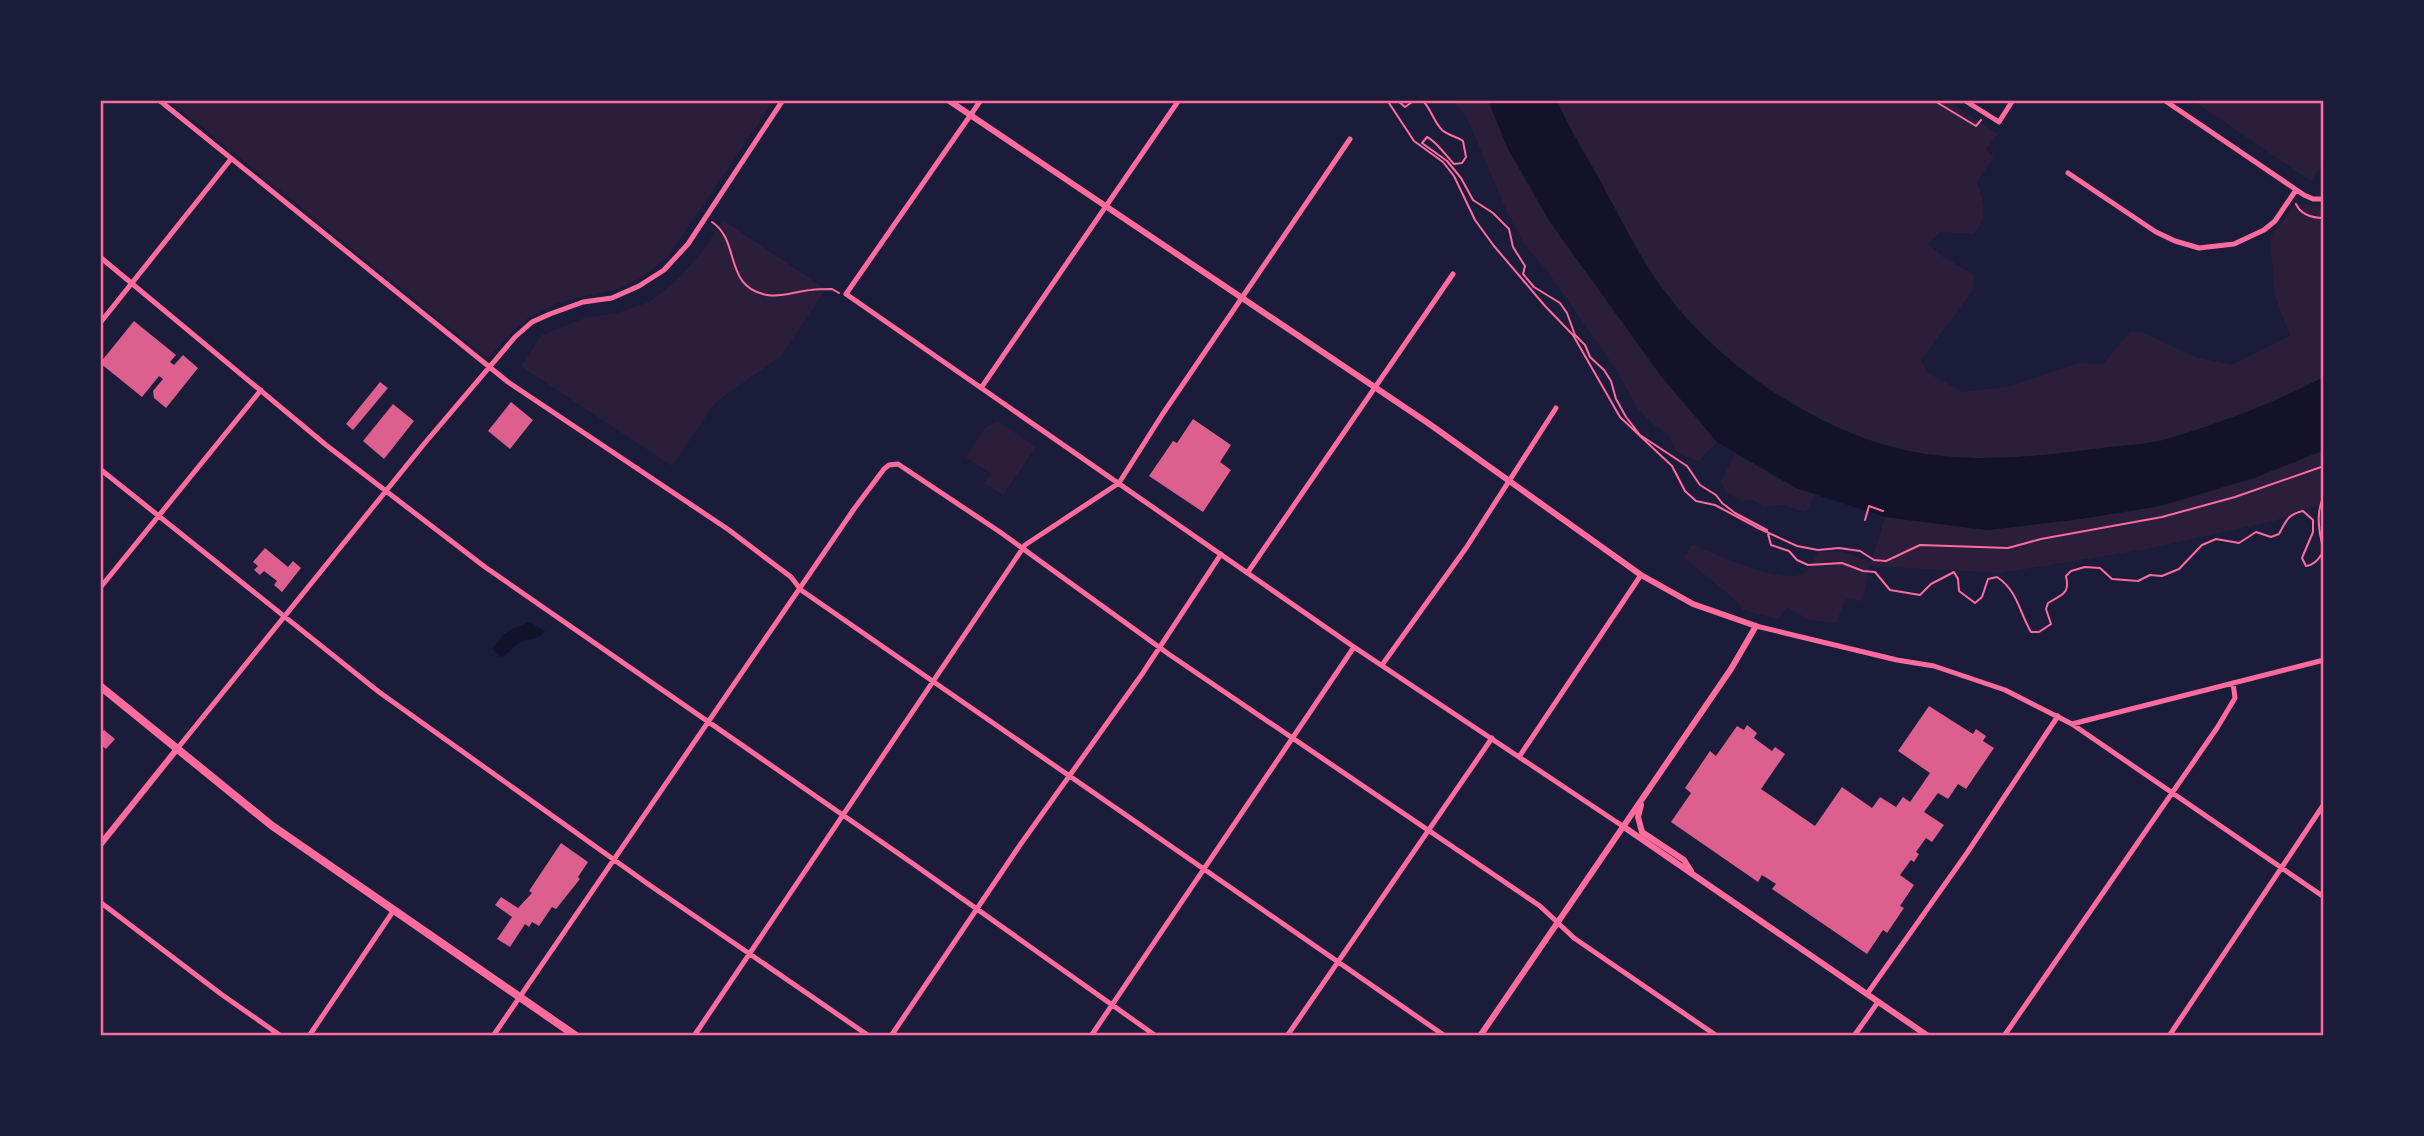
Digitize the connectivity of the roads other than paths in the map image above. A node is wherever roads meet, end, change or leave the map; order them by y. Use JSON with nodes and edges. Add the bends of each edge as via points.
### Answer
{"nodes":[{"id":1,"x":159,"y":100,"type":"edge"},
{"id":2,"x":783,"y":100,"type":"edge"},
{"id":3,"x":948,"y":100,"type":"edge"},
{"id":4,"x":981,"y":100,"type":"edge"},
{"id":5,"x":1179,"y":100,"type":"edge"},
{"id":6,"x":1964,"y":100,"type":"edge"},
{"id":7,"x":2013,"y":100,"type":"edge"},
{"id":8,"x":2164,"y":100,"type":"edge"},
{"id":9,"x":971,"y":115,"type":"junction"},
{"id":10,"x":1350,"y":139,"type":"dead end"},
{"id":11,"x":231,"y":159,"type":"junction"},
{"id":12,"x":2068,"y":173,"type":"dead end"},
{"id":13,"x":2296,"y":190,"type":"junction"},
{"id":14,"x":2324,"y":199,"type":"edge"},
{"id":15,"x":1105,"y":207,"type":"junction"},
{"id":16,"x":100,"y":257,"type":"edge"},
{"id":17,"x":1453,"y":274,"type":"dead end"},
{"id":18,"x":132,"y":283,"type":"junction"},
{"id":19,"x":1241,"y":299,"type":"junction"},
{"id":20,"x":100,"y":323,"type":"edge"},
{"id":21,"x":489,"y":368,"type":"junction"},
{"id":22,"x":981,"y":388,"type":"junction"},
{"id":23,"x":1375,"y":388,"type":"junction"},
{"id":24,"x":261,"y":390,"type":"junction"},
{"id":25,"x":1556,"y":408,"type":"dead end"},
{"id":26,"x":100,"y":469,"type":"edge"},
{"id":27,"x":1509,"y":481,"type":"junction"},
{"id":28,"x":1119,"y":483,"type":"junction"},
{"id":29,"x":386,"y":491,"type":"junction"},
{"id":30,"x":158,"y":516,"type":"junction"},
{"id":31,"x":1023,"y":549,"type":"junction"},
{"id":32,"x":1221,"y":554,"type":"junction"},
{"id":33,"x":1248,"y":572,"type":"junction"},
{"id":34,"x":1641,"y":575,"type":"junction"},
{"id":35,"x":100,"y":588,"type":"edge"},
{"id":36,"x":801,"y":590,"type":"junction"},
{"id":37,"x":284,"y":616,"type":"junction"},
{"id":38,"x":1756,"y":626,"type":"junction"},
{"id":39,"x":1354,"y":646,"type":"junction"},
{"id":40,"x":1159,"y":647,"type":"junction"},
{"id":41,"x":2324,"y":660,"type":"edge"},
{"id":42,"x":1382,"y":665,"type":"junction"},
{"id":43,"x":934,"y":682,"type":"junction"},
{"id":44,"x":2233,"y":683,"type":"junction"},
{"id":45,"x":100,"y":686,"type":"edge"},
{"id":46,"x":2058,"y":716,"type":"junction"},
{"id":47,"x":709,"y":722,"type":"junction"},
{"id":48,"x":2072,"y":724,"type":"junction"},
{"id":49,"x":1293,"y":737,"type":"junction"},
{"id":50,"x":1492,"y":738,"type":"junction"},
{"id":51,"x":177,"y":749,"type":"junction"},
{"id":52,"x":1519,"y":757,"type":"junction"},
{"id":53,"x":1069,"y":776,"type":"junction"},
{"id":54,"x":2171,"y":793,"type":"junction"},
{"id":55,"x":1642,"y":800,"type":"junction"},
{"id":56,"x":2324,"y":804,"type":"edge"},
{"id":57,"x":844,"y":816,"type":"junction"},
{"id":58,"x":1624,"y":827,"type":"junction"},
{"id":59,"x":1429,"y":829,"type":"junction"},
{"id":60,"x":100,"y":845,"type":"edge"},
{"id":61,"x":614,"y":859,"type":"junction"},
{"id":62,"x":2281,"y":868,"type":"junction"},
{"id":63,"x":1202,"y":869,"type":"junction"},
{"id":64,"x":1695,"y":875,"type":"junction"},
{"id":65,"x":2324,"y":897,"type":"edge"},
{"id":66,"x":100,"y":902,"type":"edge"},
{"id":67,"x":976,"y":909,"type":"junction"},
{"id":68,"x":394,"y":910,"type":"junction"},
{"id":69,"x":1557,"y":922,"type":"junction"},
{"id":70,"x":750,"y":954,"type":"junction"},
{"id":71,"x":1338,"y":962,"type":"junction"},
{"id":72,"x":1867,"y":994,"type":"junction"},
{"id":73,"x":520,"y":996,"type":"junction"},
{"id":74,"x":1878,"y":1002,"type":"junction"},
{"id":75,"x":1112,"y":1005,"type":"junction"},
{"id":76,"x":281,"y":1036,"type":"edge"},
{"id":77,"x":309,"y":1036,"type":"edge"},
{"id":78,"x":493,"y":1036,"type":"edge"},
{"id":79,"x":576,"y":1036,"type":"edge"},
{"id":80,"x":694,"y":1036,"type":"edge"},
{"id":81,"x":869,"y":1036,"type":"edge"},
{"id":82,"x":891,"y":1036,"type":"edge"},
{"id":83,"x":1091,"y":1036,"type":"edge"},
{"id":84,"x":1156,"y":1036,"type":"edge"},
{"id":85,"x":1287,"y":1036,"type":"edge"},
{"id":86,"x":1445,"y":1036,"type":"edge"},
{"id":87,"x":1480,"y":1036,"type":"edge"},
{"id":88,"x":1717,"y":1036,"type":"edge"},
{"id":89,"x":1854,"y":1036,"type":"edge"},
{"id":90,"x":1928,"y":1036,"type":"edge"},
{"id":91,"x":2004,"y":1036,"type":"edge"},
{"id":92,"x":2169,"y":1036,"type":"edge"}],
"edges":[{"from":1,"to":11,"type":"street"},
{"from":2,"to":21,"type":"street","via":[[688,244],[664,270],[612,298],[583,302],[532,322]]},
{"from":3,"to":9,"type":"street"},
{"from":4,"to":9,"type":"street"},
{"from":5,"to":15,"type":"street"},
{"from":6,"to":7,"type":"street","via":[[1998,122]]},
{"from":8,"to":13,"type":"street"},
{"from":9,"to":15,"type":"street"},
{"from":9,"to":22,"type":"street","via":[[842,294]]},
{"from":10,"to":19,"type":"street"},
{"from":11,"to":18,"type":"street"},
{"from":11,"to":21,"type":"street"},
{"from":12,"to":13,"type":"street","via":[[2155,232],[2199,248],[2234,243],[2264,230]]},
{"from":13,"to":14,"type":"street"},
{"from":15,"to":19,"type":"street"},
{"from":15,"to":22,"type":"street"},
{"from":16,"to":18,"type":"street"},
{"from":17,"to":23,"type":"street"},
{"from":18,"to":20,"type":"street"},
{"from":18,"to":24,"type":"street"},
{"from":19,"to":23,"type":"street"},
{"from":19,"to":28,"type":"street"},
{"from":21,"to":29,"type":"street"},
{"from":21,"to":36,"type":"street","via":[[729,530],[791,577]]},
{"from":22,"to":28,"type":"street"},
{"from":23,"to":27,"type":"street"},
{"from":23,"to":33,"type":"street"},
{"from":24,"to":29,"type":"street"},
{"from":24,"to":30,"type":"street"},
{"from":25,"to":27,"type":"street"},
{"from":26,"to":30,"type":"street"},
{"from":27,"to":34,"type":"street"},
{"from":27,"to":42,"type":"street"},
{"from":28,"to":31,"type":"street"},
{"from":28,"to":32,"type":"street"},
{"from":29,"to":37,"type":"street"},
{"from":29,"to":47,"type":"street","via":[[485,567]]},
{"from":30,"to":35,"type":"street"},
{"from":30,"to":37,"type":"street"},
{"from":31,"to":36,"type":"street","via":[[902,465],[893,464],[862,499]]},
{"from":31,"to":40,"type":"street"},
{"from":31,"to":43,"type":"street"},
{"from":32,"to":33,"type":"street"},
{"from":32,"to":40,"type":"street"},
{"from":33,"to":39,"type":"street"},
{"from":34,"to":38,"type":"street","via":[[1693,604]]},
{"from":34,"to":52,"type":"street"},
{"from":36,"to":43,"type":"street"},
{"from":36,"to":47,"type":"street"},
{"from":37,"to":51,"type":"street"},
{"from":37,"to":61,"type":"street","via":[[379,691]]},
{"from":38,"to":46,"type":"street","via":[[1934,666],[2006,690]]},
{"from":38,"to":55,"type":"street"},
{"from":39,"to":42,"type":"street"},
{"from":39,"to":49,"type":"street"},
{"from":40,"to":49,"type":"street"},
{"from":40,"to":53,"type":"street"},
{"from":41,"to":44,"type":"street"},
{"from":42,"to":50,"type":"street"},
{"from":43,"to":53,"type":"street"},
{"from":43,"to":57,"type":"street"},
{"from":44,"to":48,"type":"street"},
{"from":44,"to":54,"type":"street","via":[[2235,698]]},
{"from":45,"to":51,"type":"main road"},
{"from":46,"to":48,"type":"street"},
{"from":46,"to":72,"type":"street"},
{"from":47,"to":57,"type":"street"},
{"from":47,"to":61,"type":"street"},
{"from":48,"to":54,"type":"street"},
{"from":49,"to":59,"type":"street"},
{"from":49,"to":63,"type":"street"},
{"from":50,"to":52,"type":"street"},
{"from":50,"to":59,"type":"street"},
{"from":51,"to":60,"type":"street"},
{"from":51,"to":68,"type":"main road","via":[[271,824]]},
{"from":52,"to":58,"type":"street"},
{"from":53,"to":63,"type":"street"},
{"from":53,"to":67,"type":"street"},
{"from":54,"to":62,"type":"street"},
{"from":54,"to":91,"type":"street"},
{"from":55,"to":58,"type":"street"},
{"from":55,"to":64,"type":"street","via":[[1638,817],[1642,832],[1684,860]]},
{"from":56,"to":62,"type":"street"},
{"from":57,"to":67,"type":"street"},
{"from":57,"to":70,"type":"street"},
{"from":58,"to":64,"type":"street"},
{"from":58,"to":69,"type":"street"},
{"from":59,"to":69,"type":"street"},
{"from":59,"to":71,"type":"street"},
{"from":61,"to":70,"type":"street"},
{"from":61,"to":73,"type":"street"},
{"from":62,"to":65,"type":"street"},
{"from":62,"to":92,"type":"street"},
{"from":63,"to":71,"type":"street"},
{"from":63,"to":75,"type":"street"},
{"from":64,"to":72,"type":"street"},
{"from":66,"to":76,"type":"street"},
{"from":67,"to":75,"type":"street"},
{"from":67,"to":82,"type":"street"},
{"from":68,"to":73,"type":"main road"},
{"from":68,"to":77,"type":"street"},
{"from":69,"to":87,"type":"street"},
{"from":69,"to":88,"type":"street"},
{"from":70,"to":80,"type":"street"},
{"from":70,"to":81,"type":"street"},
{"from":71,"to":85,"type":"street"},
{"from":71,"to":86,"type":"street"},
{"from":72,"to":74,"type":"street"},
{"from":73,"to":78,"type":"street"},
{"from":73,"to":79,"type":"main road"},
{"from":74,"to":89,"type":"street"},
{"from":74,"to":90,"type":"street"},
{"from":75,"to":83,"type":"street"},
{"from":75,"to":84,"type":"street"}]}
